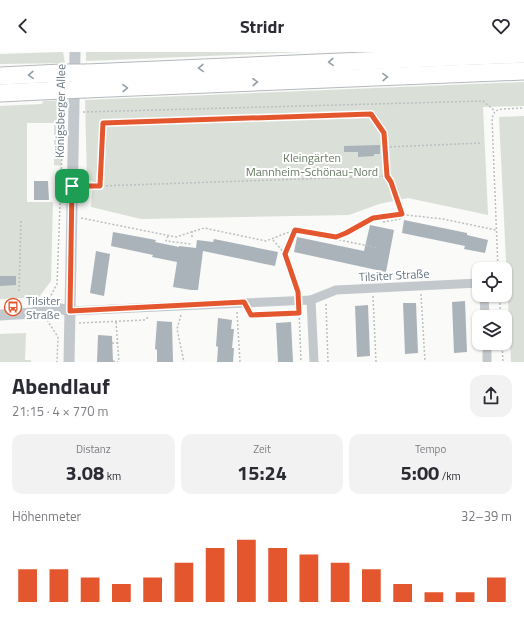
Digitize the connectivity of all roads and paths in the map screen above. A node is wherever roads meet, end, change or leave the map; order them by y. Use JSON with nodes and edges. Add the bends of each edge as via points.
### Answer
{"nodes":[{"id":1,"x":75,"y":52,"type":"edge"},
{"id":2,"x":524,"y":54,"type":"edge"},
{"id":3,"x":524,"y":71,"type":"edge"},
{"id":4,"x":0,"y":76,"type":"edge"},
{"id":5,"x":0,"y":93,"type":"edge"},
{"id":6,"x":524,"y":108,"type":"edge"},
{"id":7,"x":495,"y":111,"type":"junction"},
{"id":8,"x":74,"y":112,"type":"junction"},
{"id":9,"x":482,"y":143,"type":"dead end"},
{"id":10,"x":386,"y":147,"type":"junction"},
{"id":11,"x":61,"y":175,"type":"dead end"},
{"id":12,"x":387,"y":176,"type":"junction"},
{"id":13,"x":72,"y":186,"type":"junction"},
{"id":14,"x":100,"y":186,"type":"junction"},
{"id":15,"x":402,"y":214,"type":"junction"},
{"id":16,"x":71,"y":217,"type":"junction"},
{"id":17,"x":21,"y":221,"type":"dead end"},
{"id":18,"x":383,"y":222,"type":"dead end"},
{"id":19,"x":295,"y":230,"type":"junction"},
{"id":20,"x":496,"y":230,"type":"junction"},
{"id":21,"x":192,"y":231,"type":"junction"},
{"id":22,"x":168,"y":236,"type":"junction"},
{"id":23,"x":336,"y":237,"type":"junction"},
{"id":24,"x":192,"y":238,"type":"dead end"},
{"id":25,"x":273,"y":240,"type":"junction"},
{"id":26,"x":191,"y":244,"type":"dead end"},
{"id":27,"x":378,"y":248,"type":"dead end"},
{"id":28,"x":285,"y":254,"type":"junction"},
{"id":29,"x":498,"y":262,"type":"edge"},
{"id":30,"x":472,"y":283,"type":"edge"},
{"id":31,"x":421,"y":286,"type":"junction"},
{"id":32,"x":372,"y":288,"type":"junction"},
{"id":33,"x":19,"y":291,"type":"dead end"},
{"id":34,"x":325,"y":294,"type":"junction"},
{"id":35,"x":298,"y":300,"type":"junction"},
{"id":36,"x":311,"y":300,"type":"junction"},
{"id":37,"x":240,"y":302,"type":"junction"},
{"id":38,"x":48,"y":303,"type":"dead end"},
{"id":39,"x":183,"y":305,"type":"junction"},
{"id":40,"x":153,"y":307,"type":"junction"},
{"id":41,"x":70,"y":311,"type":"junction"},
{"id":42,"x":299,"y":313,"type":"junction"},
{"id":43,"x":0,"y":314,"type":"edge"},
{"id":44,"x":46,"y":322,"type":"dead end"},
{"id":45,"x":116,"y":322,"type":"junction"},
{"id":46,"x":79,"y":323,"type":"dead end"},
{"id":47,"x":112,"y":343,"type":"dead end"},
{"id":48,"x":117,"y":343,"type":"junction"},
{"id":49,"x":487,"y":350,"type":"edge"},
{"id":50,"x":502,"y":350,"type":"edge"},
{"id":51,"x":113,"y":361,"type":"edge"},
{"id":52,"x":58,"y":362,"type":"edge"},
{"id":53,"x":69,"y":362,"type":"edge"},
{"id":54,"x":118,"y":362,"type":"edge"},
{"id":55,"x":184,"y":362,"type":"edge"},
{"id":56,"x":240,"y":362,"type":"edge"},
{"id":57,"x":301,"y":362,"type":"edge"},
{"id":58,"x":314,"y":362,"type":"edge"},
{"id":59,"x":328,"y":362,"type":"edge"},
{"id":60,"x":376,"y":362,"type":"edge"},
{"id":61,"x":425,"y":362,"type":"edge"},
{"id":62,"x":487,"y":362,"type":"edge"},
{"id":63,"x":503,"y":362,"type":"edge"}],
"edges":[{"from":1,"to":8,"type":"street","name":"Königsberger Allee"},
{"from":2,"to":4,"type":"highway","one_way":true,"bridge":true},
{"from":5,"to":3,"type":"highway","one_way":true,"bridge":true},
{"from":6,"to":7,"type":"path"},
{"from":7,"to":8,"type":"path","via":[[483,101]]},
{"from":7,"to":20,"type":"path","via":[[492,118]]},
{"from":8,"to":13,"type":"street","name":"Königsberger Allee"},
{"from":9,"to":10,"type":"path"},
{"from":10,"to":12,"type":"path"},
{"from":10,"to":14,"type":"path","via":[[384,133],[371,114],[103,123]]},
{"from":11,"to":38,"type":"path","via":[[57,284]]},
{"from":12,"to":14,"type":"path"},
{"from":12,"to":15,"type":"path"},
{"from":13,"to":14,"type":"path"},
{"from":13,"to":16,"type":"street","name":"Königsberger Allee"},
{"from":15,"to":18,"type":"path","via":[[400,219]]},
{"from":15,"to":20,"type":"path"},
{"from":15,"to":23,"type":"path","via":[[373,218]]},
{"from":16,"to":22,"type":"path"},
{"from":16,"to":41,"type":"street","name":"Königsberger Allee"},
{"from":17,"to":33,"type":"path"},
{"from":19,"to":23,"type":"path"},
{"from":19,"to":25,"type":"path"},
{"from":19,"to":28,"type":"path"},
{"from":20,"to":29,"type":"path"},
{"from":21,"to":22,"type":"path","via":[[176,237]]},
{"from":21,"to":24,"type":"path"},
{"from":21,"to":25,"type":"path","via":[[204,228],[266,241]]},
{"from":22,"to":26,"type":"path","via":[[166,241]]},
{"from":23,"to":27,"type":"path"},
{"from":25,"to":28,"type":"path"},
{"from":28,"to":35,"type":"path","via":[[296,282]]},
{"from":30,"to":31,"type":"street","name":"Tilsiter Straße"},
{"from":31,"to":32,"type":"street","name":"Tilsiter Straße"},
{"from":31,"to":61,"type":"path"},
{"from":32,"to":34,"type":"street","name":"Tilsiter Straße","via":[[336,290]]},
{"from":32,"to":60,"type":"path"},
{"from":34,"to":36,"type":"street","name":"Tilsiter Straße"},
{"from":34,"to":59,"type":"path"},
{"from":35,"to":36,"type":"street","name":"Tilsiter Straße"},
{"from":35,"to":37,"type":"street","name":"Tilsiter Straße"},
{"from":35,"to":42,"type":"path"},
{"from":36,"to":58,"type":"street"},
{"from":37,"to":39,"type":"street","name":"Tilsiter Straße"},
{"from":37,"to":42,"type":"path","via":[[251,315]]},
{"from":37,"to":56,"type":"path"},
{"from":39,"to":40,"type":"street","name":"Tilsiter Straße"},
{"from":39,"to":55,"type":"path","via":[[177,329]]},
{"from":40,"to":41,"type":"street","name":"Tilsiter Straße"},
{"from":40,"to":45,"type":"path","via":[[153,313],[144,320]]},
{"from":41,"to":43,"type":"street","via":[[57,316],[33,313]]},
{"from":41,"to":53,"type":"street","name":"Königsberger Allee"},
{"from":42,"to":57,"type":"path"},
{"from":44,"to":52,"type":"path","via":[[58,337]]},
{"from":45,"to":46,"type":"path"},
{"from":45,"to":48,"type":"path"},
{"from":47,"to":48,"type":"path"},
{"from":48,"to":54,"type":"path"},
{"from":49,"to":62,"type":"street"},
{"from":50,"to":63,"type":"path"},
{"from":51,"to":54,"type":"path"}]}
